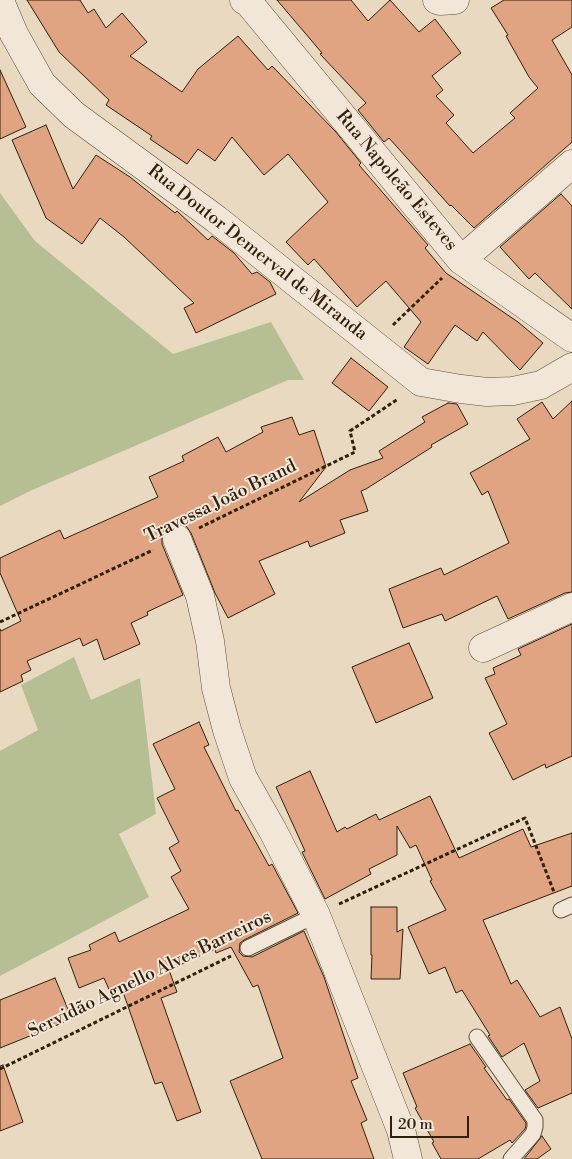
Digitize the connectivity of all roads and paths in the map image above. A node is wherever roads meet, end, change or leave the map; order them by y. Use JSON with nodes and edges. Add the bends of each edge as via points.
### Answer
{"nodes":[{"id":1,"x":437,"y":0,"type":"edge"},
{"id":2,"x":455,"y":0,"type":"edge"},
{"id":3,"x":0,"y":1,"type":"edge"},
{"id":4,"x":247,"y":1,"type":"edge"},
{"id":5,"x":572,"y":164,"type":"edge"},
{"id":6,"x":461,"y":260,"type":"junction"},
{"id":7,"x":572,"y":338,"type":"edge"},
{"id":8,"x":373,"y":344,"type":"junction"},
{"id":9,"x":572,"y":367,"type":"edge"},
{"id":10,"x":421,"y":382,"type":"junction"},
{"id":11,"x":177,"y":539,"type":"junction"},
{"id":12,"x":572,"y":607,"type":"edge"},
{"id":13,"x":0,"y":622,"type":"edge"},
{"id":14,"x":483,"y":648,"type":"dead end"},
{"id":15,"x":566,"y":908,"type":"edge"},
{"id":16,"x":316,"y":915,"type":"junction"},
{"id":17,"x":248,"y":948,"type":"joint"},
{"id":18,"x":477,"y":1037,"type":"dead end"},
{"id":19,"x":0,"y":1069,"type":"edge"},
{"id":20,"x":408,"y":1159,"type":"edge"},
{"id":21,"x":511,"y":1159,"type":"edge"}],
"edges":[{"from":1,"to":2,"type":"street"},
{"from":3,"to":8,"type":"street","name":"Rua Doutor Demerval de Miranda","via":[[42,84],[74,115],[216,219]]},
{"from":4,"to":6,"type":"street","name":"Rua Napoleão Esteves"},
{"from":5,"to":6,"type":"street"},
{"from":6,"to":7,"type":"street","name":"Rua Napoleão Esteves"},
{"from":6,"to":8,"type":"path"},
{"from":8,"to":10,"type":"street","name":"Rua Doutor Demerval de Miranda"},
{"from":9,"to":10,"type":"street","name":"Rua Doutor Demerval de Miranda","via":[[541,385],[513,391],[487,392]]},
{"from":10,"to":11,"type":"path","name":"Travessa João Brand","via":[[350,431],[355,452]]},
{"from":11,"to":13,"type":"path","name":"Travessa João Brand"},
{"from":11,"to":16,"type":"street","via":[[200,596],[216,688],[243,778]]},
{"from":12,"to":14,"type":"street"},
{"from":15,"to":16,"type":"path","via":[[525,818]]},
{"from":16,"to":17,"type":"lane","name":"Servidão Agnello Alves Barreiros"},
{"from":16,"to":20,"type":"street","via":[[401,1130]]},
{"from":17,"to":19,"type":"path","name":"Servidão Agnello Alves Barreiros"},
{"from":18,"to":21,"type":"lane","via":[[535,1120],[533,1134]]}]}
